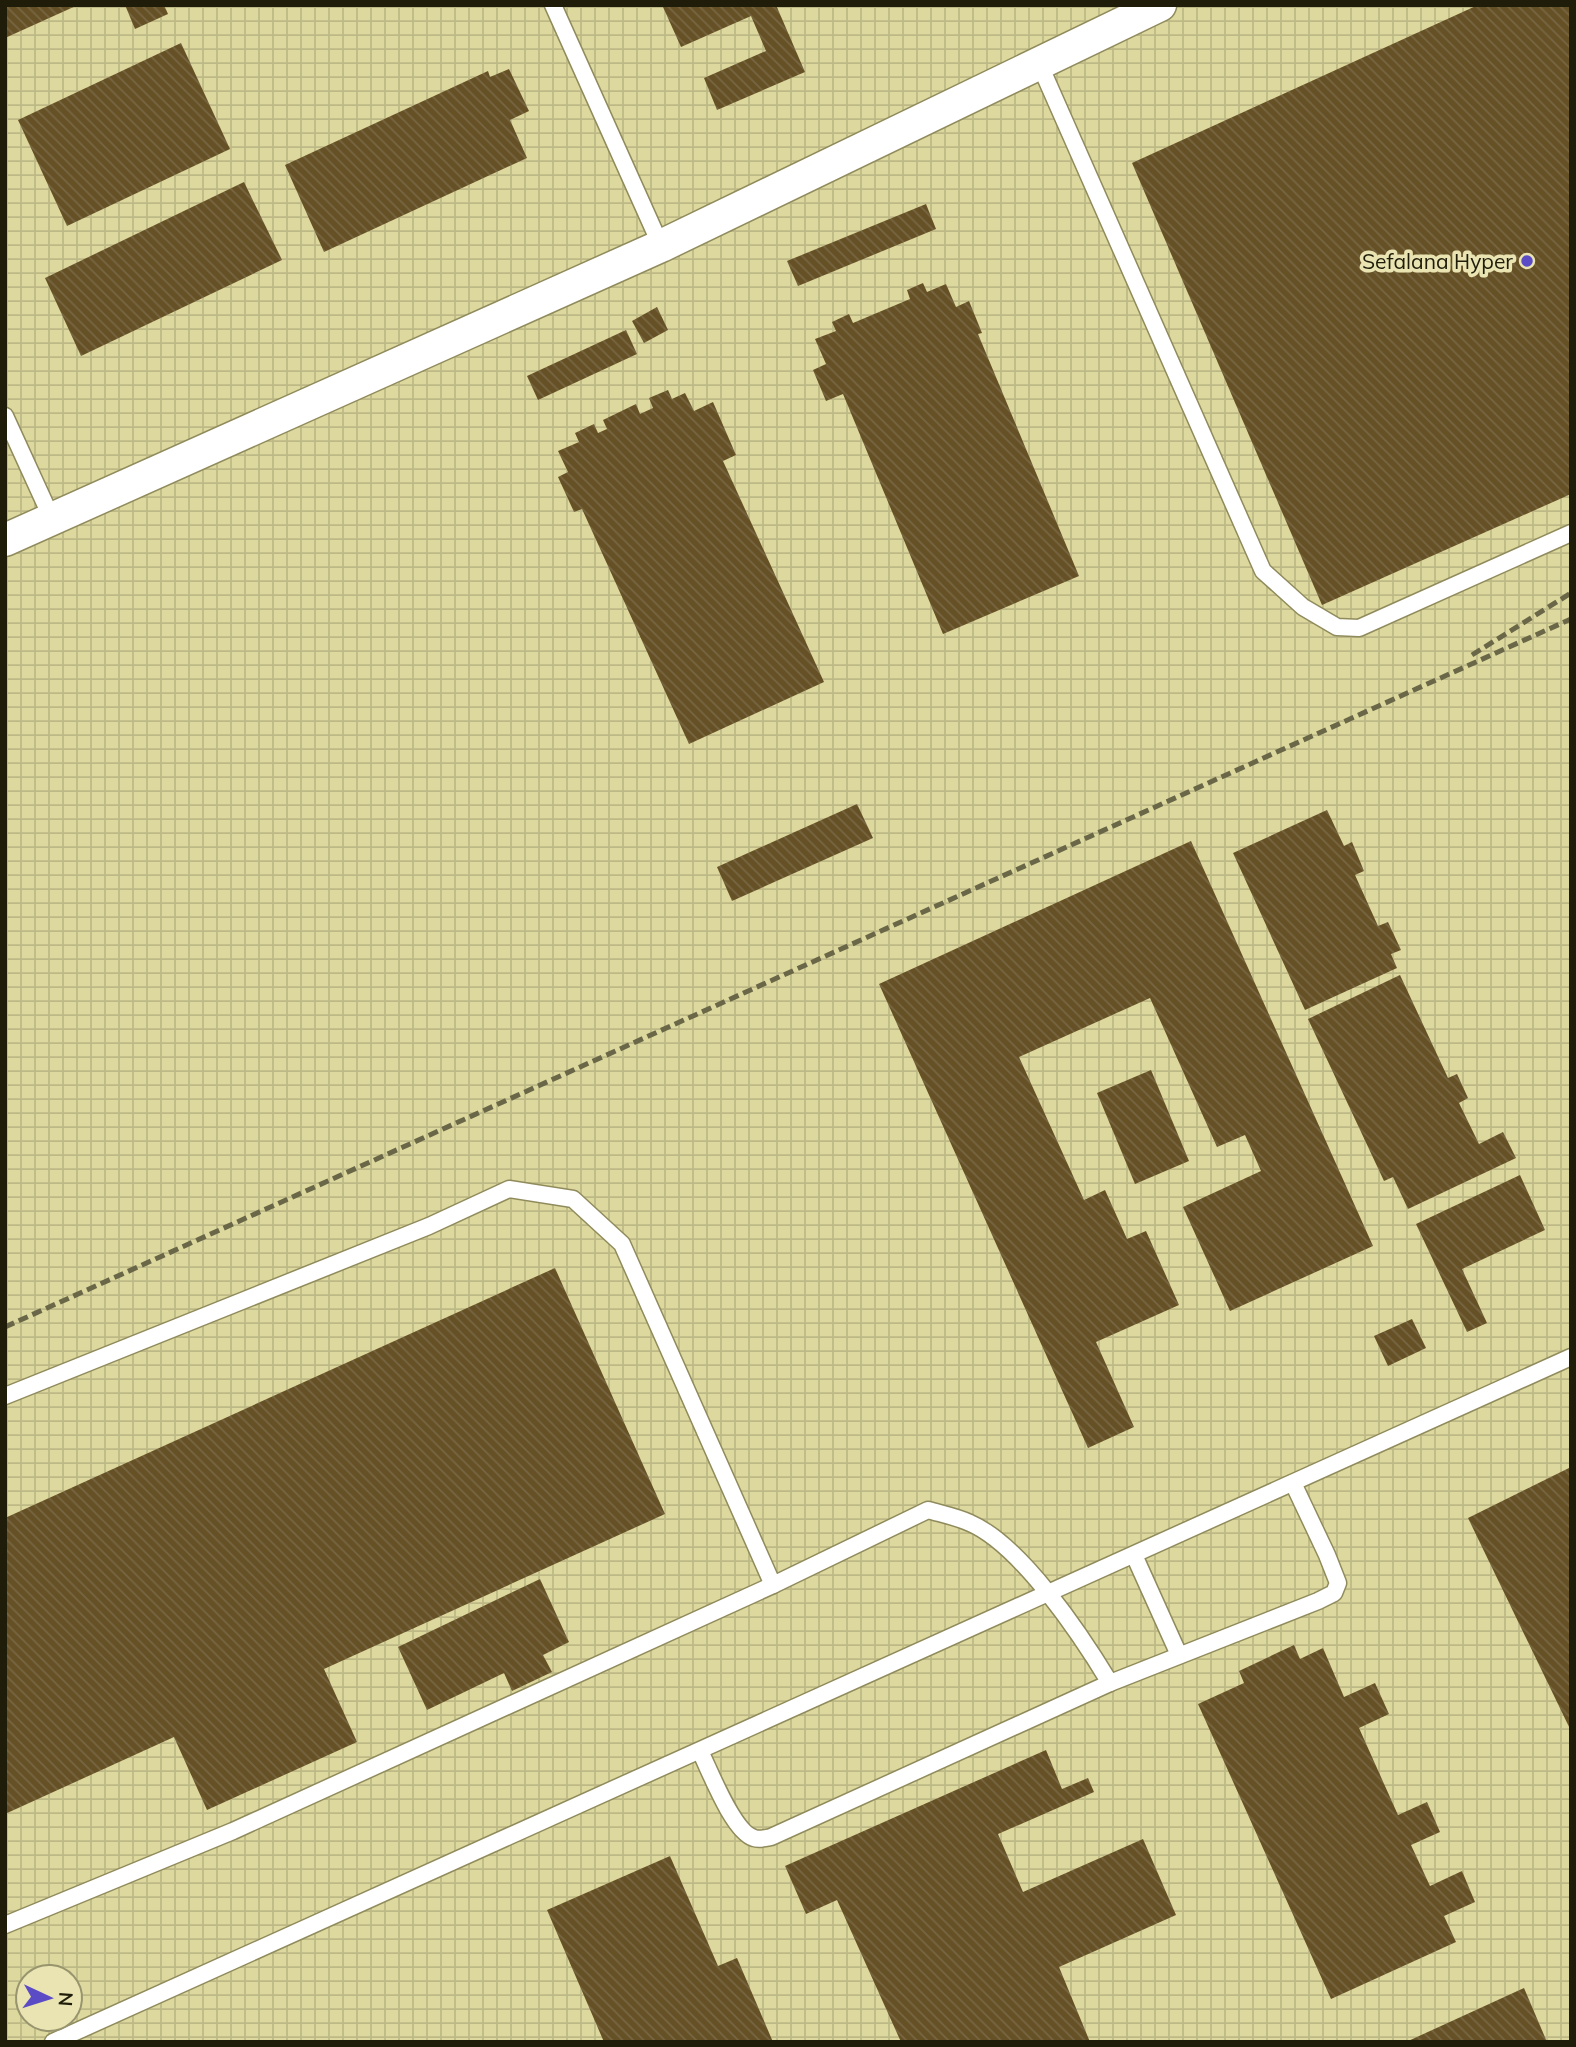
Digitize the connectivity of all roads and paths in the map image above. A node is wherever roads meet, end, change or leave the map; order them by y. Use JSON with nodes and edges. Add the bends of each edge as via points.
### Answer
{"nodes":[{"id":1,"x":553,"y":5,"type":"edge"},
{"id":2,"x":1160,"y":5,"type":"edge"},
{"id":3,"x":1039,"y":63,"type":"junction"},
{"id":4,"x":662,"y":246,"type":"junction"},
{"id":5,"x":5,"y":416,"type":"edge"},
{"id":6,"x":52,"y":519,"type":"junction"},
{"id":7,"x":1571,"y":533,"type":"edge"},
{"id":8,"x":5,"y":540,"type":"edge"},
{"id":9,"x":1571,"y":1357,"type":"edge"},
{"id":10,"x":5,"y":1396,"type":"edge"},
{"id":11,"x":1293,"y":1483,"type":"junction"},
{"id":12,"x":1134,"y":1555,"type":"junction"},
{"id":13,"x":773,"y":1586,"type":"junction"},
{"id":14,"x":1048,"y":1594,"type":"junction"},
{"id":15,"x":1179,"y":1655,"type":"junction"},
{"id":16,"x":1110,"y":1683,"type":"junction"},
{"id":17,"x":700,"y":1751,"type":"junction"},
{"id":18,"x":5,"y":1925,"type":"edge"},
{"id":19,"x":52,"y":2042,"type":"edge"}],
"edges":[{"from":1,"to":4,"type":"lane"},
{"from":2,"to":3,"type":"street"},
{"from":3,"to":4,"type":"street"},
{"from":3,"to":7,"type":"lane","via":[[1263,571],[1303,607],[1337,627],[1359,628]]},
{"from":4,"to":6,"type":"street"},
{"from":5,"to":6,"type":"lane"},
{"from":6,"to":8,"type":"street"},
{"from":9,"to":11,"type":"lane"},
{"from":10,"to":13,"type":"lane","via":[[429,1226],[509,1189],[573,1199],[622,1244]]},
{"from":11,"to":12,"type":"lane"},
{"from":11,"to":15,"type":"lane","via":[[1328,1555],[1338,1583],[1334,1593]]},
{"from":12,"to":14,"type":"lane"},
{"from":12,"to":15,"type":"lane"},
{"from":13,"to":14,"type":"lane","via":[[928,1510],[970,1523],[1003,1543]]},
{"from":13,"to":18,"type":"lane","via":[[233,1831]]},
{"from":14,"to":16,"type":"lane"},
{"from":14,"to":17,"type":"lane"},
{"from":15,"to":16,"type":"lane"},
{"from":16,"to":17,"type":"lane","via":[[771,1838],[755,1839],[745,1833]]},
{"from":17,"to":19,"type":"lane"}]}
